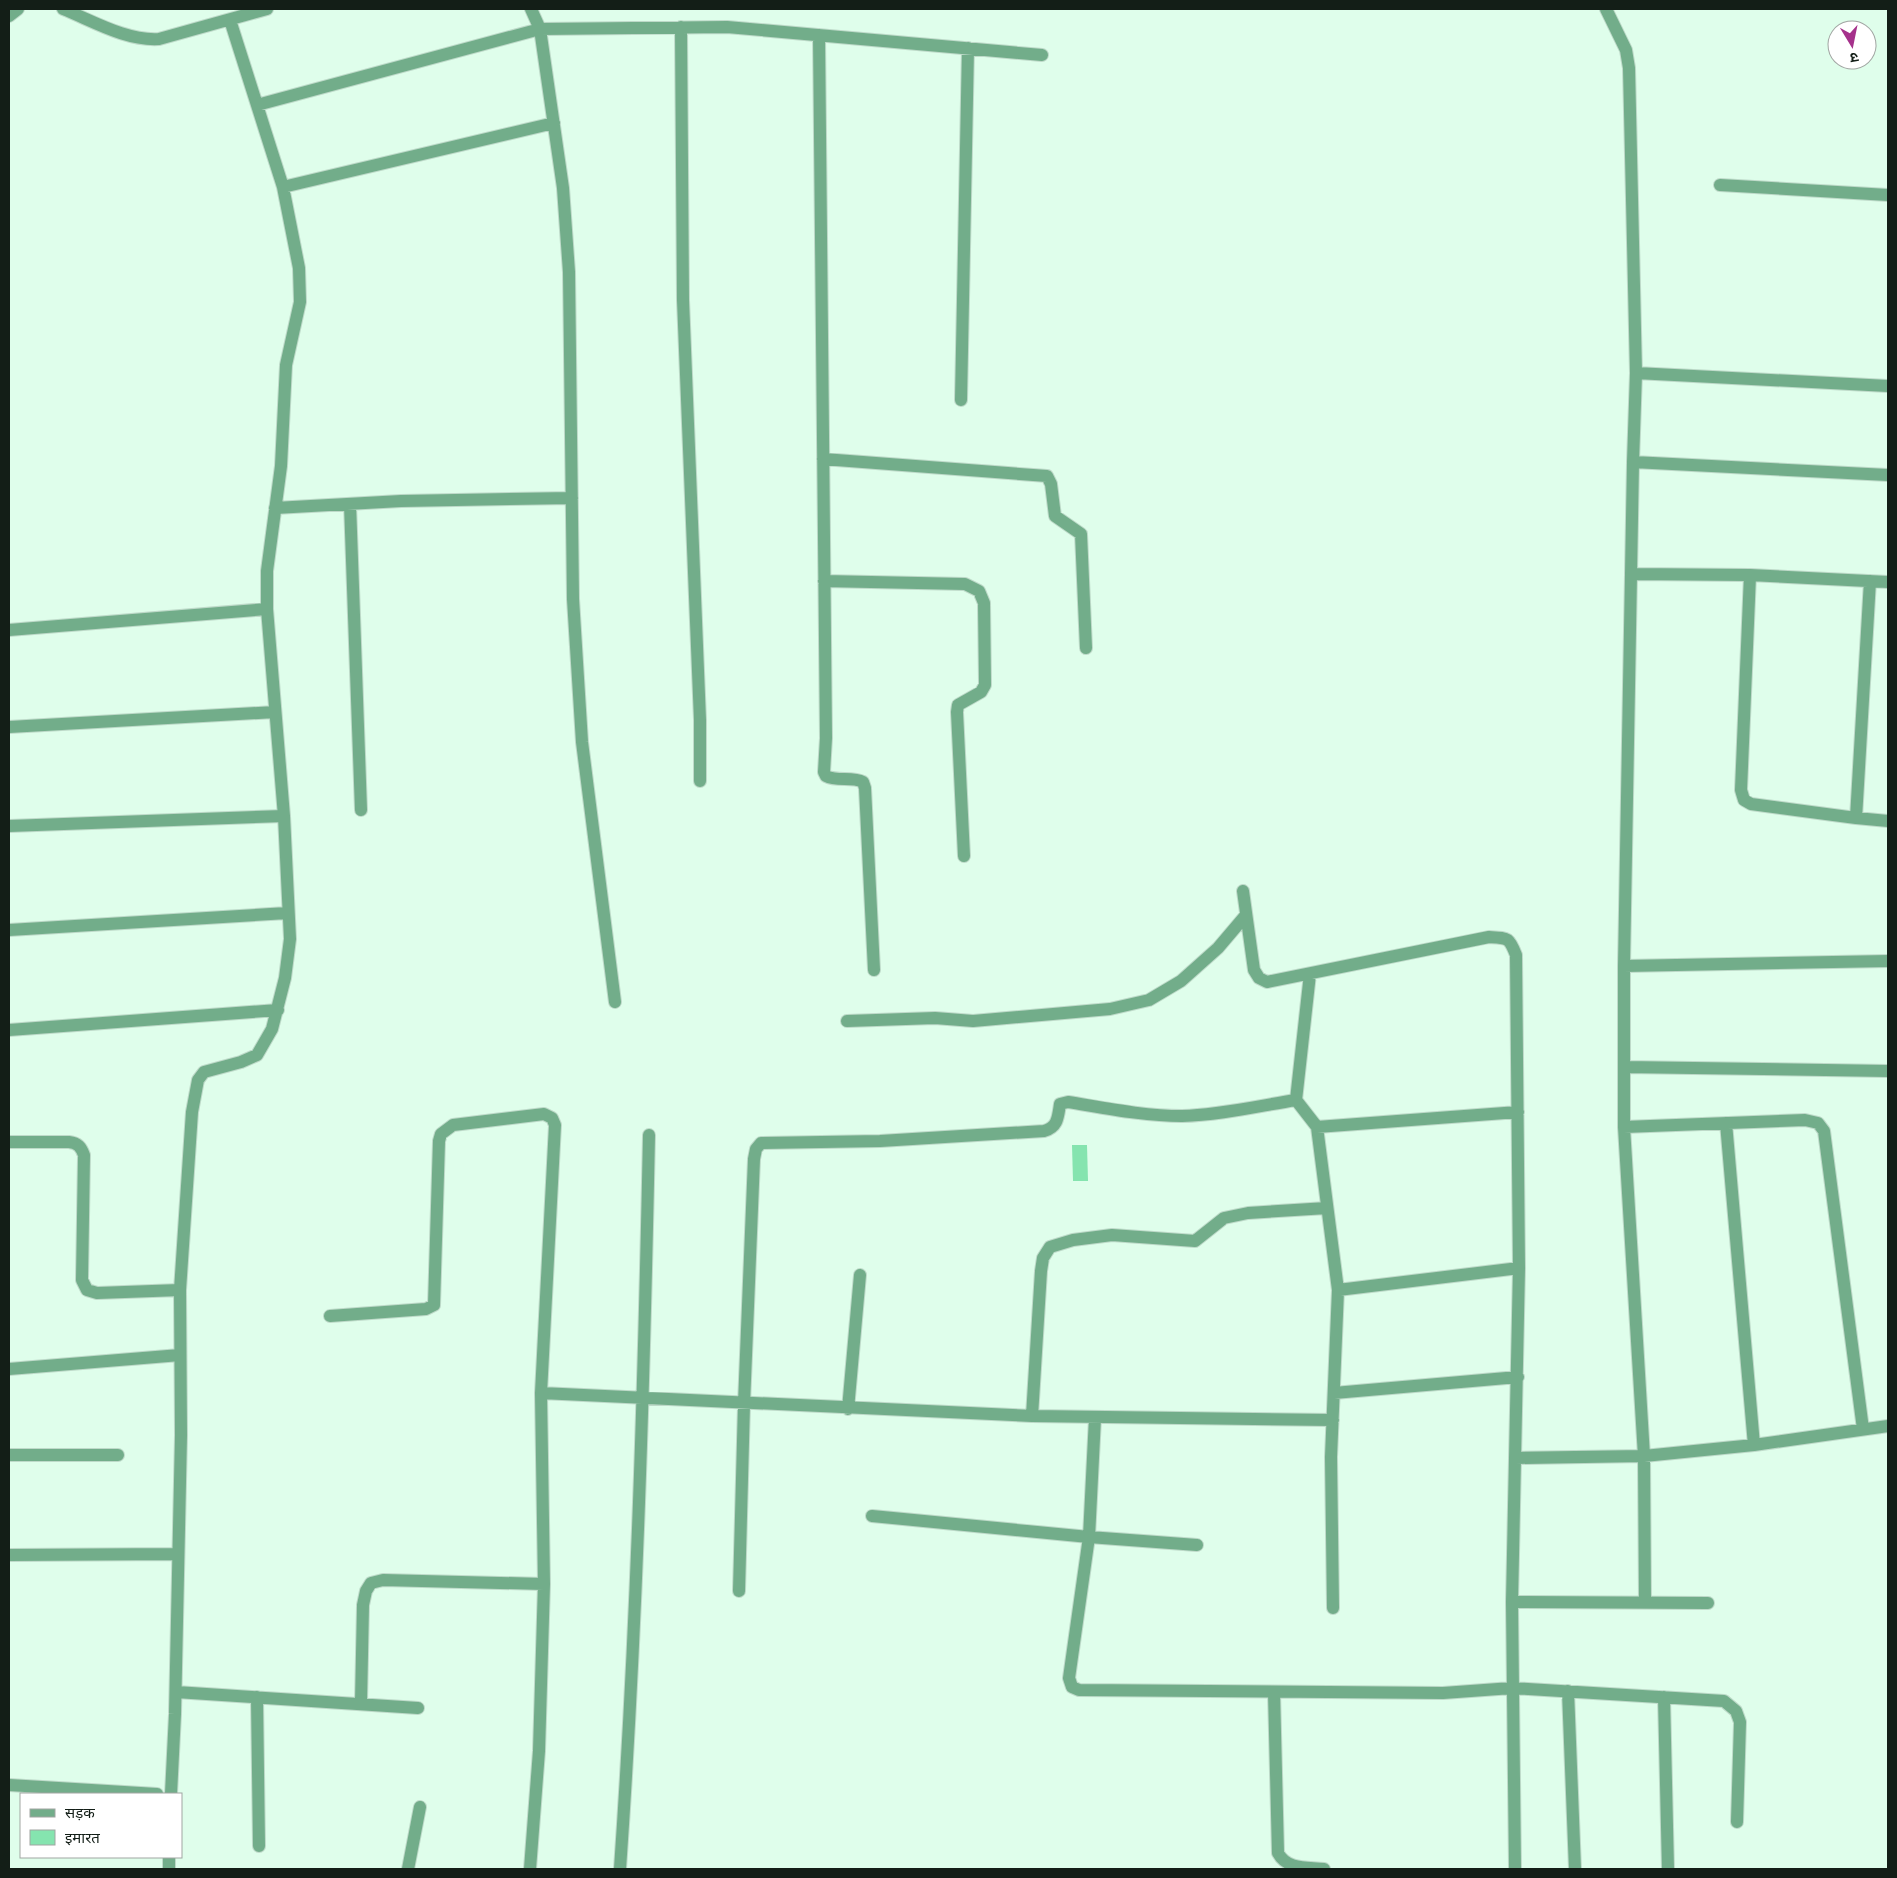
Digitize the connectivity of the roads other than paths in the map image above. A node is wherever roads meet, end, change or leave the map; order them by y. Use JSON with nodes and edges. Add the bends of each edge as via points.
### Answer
{"nodes":[{"id":1,"x":18,"y":9,"type":"edge"},
{"id":2,"x":63,"y":9,"type":"edge"},
{"id":3,"x":267,"y":9,"type":"edge"},
{"id":4,"x":531,"y":9,"type":"edge"},
{"id":5,"x":1606,"y":9,"type":"edge"},
{"id":6,"x":9,"y":16,"type":"edge"},
{"id":7,"x":230,"y":20,"type":"junction"},
{"id":8,"x":681,"y":27,"type":"junction"},
{"id":9,"x":540,"y":29,"type":"junction"},
{"id":10,"x":819,"y":35,"type":"junction"},
{"id":11,"x":968,"y":48,"type":"junction"},
{"id":12,"x":1042,"y":55,"type":"dead end"},
{"id":13,"x":257,"y":105,"type":"junction"},
{"id":14,"x":554,"y":123,"type":"junction"},
{"id":15,"x":1720,"y":185,"type":"dead end"},
{"id":16,"x":283,"y":187,"type":"junction"},
{"id":17,"x":1888,"y":195,"type":"edge"},
{"id":18,"x":1636,"y":373,"type":"junction"},
{"id":19,"x":1888,"y":386,"type":"edge"},
{"id":20,"x":961,"y":400,"type":"dead end"},
{"id":21,"x":823,"y":460,"type":"junction"},
{"id":22,"x":1632,"y":462,"type":"junction"},
{"id":23,"x":1888,"y":475,"type":"edge"},
{"id":24,"x":572,"y":498,"type":"junction"},
{"id":25,"x":350,"y":504,"type":"junction"},
{"id":26,"x":275,"y":508,"type":"junction"},
{"id":27,"x":1631,"y":574,"type":"junction"},
{"id":28,"x":1750,"y":575,"type":"junction"},
{"id":29,"x":824,"y":581,"type":"junction"},
{"id":30,"x":1870,"y":581,"type":"junction"},
{"id":31,"x":1888,"y":582,"type":"edge"},
{"id":32,"x":267,"y":609,"type":"junction"},
{"id":33,"x":9,"y":630,"type":"edge"},
{"id":34,"x":1086,"y":648,"type":"dead end"},
{"id":35,"x":275,"y":712,"type":"junction"},
{"id":36,"x":9,"y":727,"type":"edge"},
{"id":37,"x":700,"y":781,"type":"dead end"},
{"id":38,"x":361,"y":810,"type":"dead end"},
{"id":39,"x":284,"y":816,"type":"junction"},
{"id":40,"x":1856,"y":818,"type":"junction"},
{"id":41,"x":1888,"y":821,"type":"edge"},
{"id":42,"x":9,"y":826,"type":"edge"},
{"id":43,"x":964,"y":856,"type":"dead end"},
{"id":44,"x":1243,"y":891,"type":"dead end"},
{"id":45,"x":287,"y":912,"type":"junction"},
{"id":46,"x":1246,"y":915,"type":"junction"},
{"id":47,"x":9,"y":930,"type":"edge"},
{"id":48,"x":1888,"y":961,"type":"edge"},
{"id":49,"x":1624,"y":966,"type":"junction"},
{"id":50,"x":874,"y":970,"type":"dead end"},
{"id":51,"x":1310,"y":974,"type":"junction"},
{"id":52,"x":615,"y":1002,"type":"dead end"},
{"id":53,"x":278,"y":1010,"type":"junction"},
{"id":54,"x":847,"y":1021,"type":"dead end"},
{"id":55,"x":9,"y":1030,"type":"edge"},
{"id":56,"x":1624,"y":1067,"type":"junction"},
{"id":57,"x":1888,"y":1071,"type":"edge"},
{"id":58,"x":1296,"y":1100,"type":"junction"},
{"id":59,"x":1518,"y":1112,"type":"junction"},
{"id":60,"x":1726,"y":1123,"type":"junction"},
{"id":61,"x":1317,"y":1127,"type":"junction"},
{"id":62,"x":1624,"y":1128,"type":"junction"},
{"id":63,"x":650,"y":1135,"type":"dead end"},
{"id":64,"x":9,"y":1142,"type":"edge"},
{"id":65,"x":1327,"y":1208,"type":"junction"},
{"id":66,"x":1519,"y":1268,"type":"junction"},
{"id":67,"x":860,"y":1275,"type":"dead end"},
{"id":68,"x":180,"y":1290,"type":"junction"},
{"id":69,"x":1338,"y":1290,"type":"junction"},
{"id":70,"x":330,"y":1316,"type":"dead end"},
{"id":71,"x":180,"y":1355,"type":"junction"},
{"id":72,"x":9,"y":1369,"type":"edge"},
{"id":73,"x":1518,"y":1377,"type":"junction"},
{"id":74,"x":541,"y":1393,"type":"junction"},
{"id":75,"x":1334,"y":1393,"type":"junction"},
{"id":76,"x":643,"y":1399,"type":"junction"},
{"id":77,"x":744,"y":1404,"type":"junction"},
{"id":78,"x":848,"y":1409,"type":"junction"},
{"id":79,"x":1032,"y":1416,"type":"junction"},
{"id":80,"x":1094,"y":1418,"type":"junction"},
{"id":81,"x":1333,"y":1420,"type":"junction"},
{"id":82,"x":1888,"y":1426,"type":"edge"},
{"id":83,"x":1863,"y":1429,"type":"junction"},
{"id":84,"x":1754,"y":1445,"type":"junction"},
{"id":85,"x":9,"y":1455,"type":"edge"},
{"id":86,"x":118,"y":1455,"type":"dead end"},
{"id":87,"x":1644,"y":1456,"type":"junction"},
{"id":88,"x":1516,"y":1458,"type":"junction"},
{"id":89,"x":872,"y":1516,"type":"dead end"},
{"id":90,"x":1089,"y":1537,"type":"junction"},
{"id":91,"x":1197,"y":1545,"type":"dead end"},
{"id":92,"x":178,"y":1554,"type":"junction"},
{"id":93,"x":9,"y":1555,"type":"edge"},
{"id":94,"x":544,"y":1584,"type":"junction"},
{"id":95,"x":739,"y":1591,"type":"dead end"},
{"id":96,"x":1512,"y":1602,"type":"junction"},
{"id":97,"x":1645,"y":1603,"type":"junction"},
{"id":98,"x":1708,"y":1603,"type":"dead end"},
{"id":99,"x":1333,"y":1608,"type":"dead end"},
{"id":100,"x":1512,"y":1688,"type":"junction"},
{"id":101,"x":176,"y":1692,"type":"junction"},
{"id":102,"x":1274,"y":1692,"type":"junction"},
{"id":103,"x":1568,"y":1692,"type":"junction"},
{"id":104,"x":257,"y":1697,"type":"junction"},
{"id":105,"x":1664,"y":1697,"type":"junction"},
{"id":106,"x":361,"y":1703,"type":"junction"},
{"id":107,"x":418,"y":1708,"type":"dead end"},
{"id":108,"x":9,"y":1785,"type":"edge"},
{"id":109,"x":141,"y":1793,"type":"edge"},
{"id":110,"x":171,"y":1793,"type":"edge"},
{"id":111,"x":420,"y":1807,"type":"dead end"},
{"id":112,"x":1737,"y":1822,"type":"dead end"},
{"id":113,"x":259,"y":1846,"type":"dead end"},
{"id":114,"x":408,"y":1869,"type":"edge"},
{"id":115,"x":530,"y":1869,"type":"edge"},
{"id":116,"x":620,"y":1869,"type":"edge"},
{"id":117,"x":1324,"y":1869,"type":"edge"},
{"id":118,"x":1515,"y":1869,"type":"edge"},
{"id":119,"x":1575,"y":1869,"type":"edge"},
{"id":120,"x":1668,"y":1869,"type":"edge"}],
"edges":[{"from":1,"to":6,"type":"street"},
{"from":2,"to":7,"type":"street","via":[[144,40]]},
{"from":3,"to":7,"type":"street"},
{"from":4,"to":9,"type":"street"},
{"from":5,"to":18,"type":"street","via":[[1626,50],[1629,68]]},
{"from":7,"to":13,"type":"street"},
{"from":8,"to":9,"type":"street"},
{"from":8,"to":10,"type":"street","via":[[727,27]]},
{"from":8,"to":37,"type":"street","via":[[683,300]]},
{"from":9,"to":13,"type":"street"},
{"from":9,"to":14,"type":"street"},
{"from":10,"to":11,"type":"street"},
{"from":10,"to":21,"type":"street"},
{"from":11,"to":12,"type":"street"},
{"from":11,"to":20,"type":"street"},
{"from":13,"to":16,"type":"street"},
{"from":14,"to":16,"type":"street"},
{"from":14,"to":24,"type":"street","via":[[569,272]]},
{"from":15,"to":17,"type":"street"},
{"from":16,"to":26,"type":"street","via":[[300,268],[300,302],[286,365],[281,466]]},
{"from":18,"to":19,"type":"street"},
{"from":18,"to":22,"type":"street"},
{"from":21,"to":29,"type":"street"},
{"from":21,"to":34,"type":"street","via":[[1047,476],[1052,484],[1055,516],[1081,534]]},
{"from":22,"to":23,"type":"street"},
{"from":22,"to":27,"type":"street"},
{"from":24,"to":25,"type":"street"},
{"from":24,"to":52,"type":"street","via":[[573,599],[582,742]]},
{"from":25,"to":26,"type":"street"},
{"from":25,"to":38,"type":"street"},
{"from":26,"to":32,"type":"street","via":[[267,571]]},
{"from":27,"to":28,"type":"street"},
{"from":27,"to":49,"type":"street"},
{"from":28,"to":30,"type":"street"},
{"from":28,"to":40,"type":"street","via":[[1741,790],[1744,800],[1751,804]]},
{"from":29,"to":43,"type":"street","via":[[964,584],[979,590],[984,603],[984,685],[981,692],[958,705],[957,712]]},
{"from":29,"to":50,"type":"street","via":[[824,772],[831,779],[858,779],[865,788]]},
{"from":30,"to":31,"type":"street"},
{"from":30,"to":40,"type":"street"},
{"from":32,"to":33,"type":"street"},
{"from":32,"to":35,"type":"street"},
{"from":35,"to":36,"type":"street"},
{"from":35,"to":39,"type":"street"},
{"from":39,"to":42,"type":"street"},
{"from":39,"to":45,"type":"street"},
{"from":40,"to":41,"type":"street"},
{"from":44,"to":46,"type":"street"},
{"from":45,"to":47,"type":"street"},
{"from":45,"to":53,"type":"street","via":[[290,939]]},
{"from":46,"to":51,"type":"street","via":[[1254,970],[1259,978],[1268,982]]},
{"from":46,"to":54,"type":"street","via":[[1218,948],[1181,981],[1149,1000],[1110,1009],[973,1021],[935,1018]]},
{"from":48,"to":49,"type":"street"},
{"from":49,"to":56,"type":"street"},
{"from":51,"to":58,"type":"street"},
{"from":51,"to":59,"type":"street","via":[[1489,937],[1511,941],[1516,955]]},
{"from":53,"to":55,"type":"street"},
{"from":53,"to":68,"type":"street","via":[[272,1029],[257,1055],[204,1072],[198,1080],[192,1112]]},
{"from":56,"to":57,"type":"street"},
{"from":56,"to":62,"type":"street"},
{"from":58,"to":61,"type":"street"},
{"from":58,"to":77,"type":"street","via":[[1182,1116],[1136,1113],[1068,1102],[1060,1104],[1058,1121],[1044,1132],[880,1141],[761,1143],[754,1159]]},
{"from":59,"to":61,"type":"street"},
{"from":59,"to":66,"type":"street"},
{"from":60,"to":62,"type":"street"},
{"from":60,"to":83,"type":"street","via":[[1805,1120],[1818,1123],[1824,1131]]},
{"from":60,"to":84,"type":"street"},
{"from":61,"to":65,"type":"street"},
{"from":62,"to":87,"type":"street"},
{"from":63,"to":76,"type":"street"},
{"from":64,"to":68,"type":"street","via":[[69,1142],[82,1149],[82,1280],[87,1290],[96,1293]]},
{"from":65,"to":69,"type":"street"},
{"from":65,"to":79,"type":"street","via":[[1248,1213],[1224,1218],[1195,1241],[1112,1235],[1073,1240],[1050,1247],[1042,1265]]},
{"from":66,"to":69,"type":"street"},
{"from":66,"to":73,"type":"street"},
{"from":67,"to":78,"type":"street"},
{"from":68,"to":71,"type":"street"},
{"from":69,"to":75,"type":"street"},
{"from":70,"to":74,"type":"street","via":[[426,1309],[434,1305],[441,1134],[453,1125],[544,1114],[552,1118],[555,1125]]},
{"from":71,"to":72,"type":"street"},
{"from":71,"to":92,"type":"street"},
{"from":73,"to":75,"type":"street"},
{"from":73,"to":88,"type":"street"},
{"from":74,"to":76,"type":"street"},
{"from":74,"to":94,"type":"street"},
{"from":75,"to":81,"type":"street"},
{"from":76,"to":77,"type":"street"},
{"from":76,"to":116,"type":"street"},
{"from":77,"to":78,"type":"street"},
{"from":77,"to":95,"type":"street"},
{"from":78,"to":79,"type":"street"},
{"from":79,"to":80,"type":"street"},
{"from":80,"to":81,"type":"street"},
{"from":80,"to":90,"type":"street"},
{"from":81,"to":99,"type":"street"},
{"from":82,"to":83,"type":"street"},
{"from":83,"to":84,"type":"street"},
{"from":84,"to":87,"type":"street"},
{"from":85,"to":86,"type":"street"},
{"from":87,"to":88,"type":"street"},
{"from":87,"to":97,"type":"street"},
{"from":88,"to":96,"type":"street"},
{"from":89,"to":90,"type":"street"},
{"from":90,"to":91,"type":"street"},
{"from":90,"to":102,"type":"street","via":[[1069,1678],[1072,1687],[1079,1690]]},
{"from":92,"to":93,"type":"street"},
{"from":92,"to":101,"type":"street"},
{"from":94,"to":106,"type":"street","via":[[383,1580],[372,1583],[366,1591],[363,1605]]},
{"from":94,"to":115,"type":"street","via":[[539,1751]]},
{"from":96,"to":97,"type":"street"},
{"from":96,"to":100,"type":"street"},
{"from":97,"to":98,"type":"street"},
{"from":100,"to":102,"type":"street","via":[[1443,1693]]},
{"from":100,"to":103,"type":"street"},
{"from":100,"to":118,"type":"street"},
{"from":101,"to":104,"type":"street"},
{"from":101,"to":110,"type":"street"},
{"from":102,"to":117,"type":"street","via":[[1278,1853],[1290,1866]]},
{"from":103,"to":105,"type":"street"},
{"from":103,"to":119,"type":"street"},
{"from":104,"to":106,"type":"street"},
{"from":104,"to":113,"type":"street"},
{"from":105,"to":112,"type":"street","via":[[1724,1700],[1736,1710],[1740,1722]]},
{"from":105,"to":120,"type":"street"},
{"from":106,"to":107,"type":"street"},
{"from":108,"to":109,"type":"street"},
{"from":111,"to":114,"type":"street"}]}
